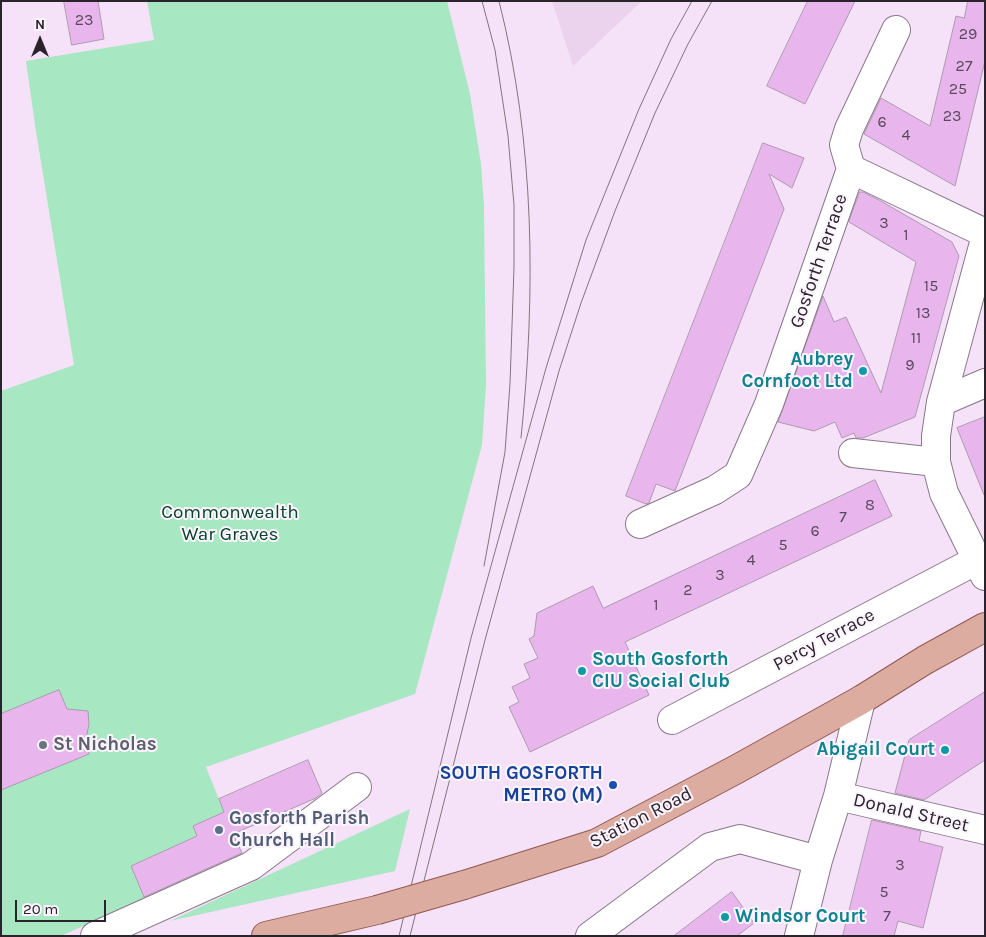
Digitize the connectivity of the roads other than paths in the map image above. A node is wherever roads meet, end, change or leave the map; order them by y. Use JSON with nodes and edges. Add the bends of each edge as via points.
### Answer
{"nodes":[{"id":1,"x":896,"y":30,"type":"dead end"},
{"id":2,"x":851,"y":168,"type":"junction"},
{"id":3,"x":985,"y":234,"type":"edge"},
{"id":4,"x":985,"y":239,"type":"edge"},
{"id":5,"x":985,"y":383,"type":"edge"},
{"id":6,"x":941,"y":402,"type":"junction"},
{"id":7,"x":852,"y":453,"type":"dead end"},
{"id":8,"x":936,"y":462,"type":"junction"},
{"id":9,"x":640,"y":524,"type":"dead end"},
{"id":10,"x":981,"y":568,"type":"edge"},
{"id":11,"x":985,"y":627,"type":"edge"},
{"id":12,"x":861,"y":700,"type":"junction"},
{"id":13,"x":672,"y":720,"type":"dead end"},
{"id":14,"x":357,"y":787,"type":"dead end"},
{"id":15,"x":838,"y":796,"type":"junction"},
{"id":16,"x":985,"y":830,"type":"edge"},
{"id":17,"x":818,"y":860,"type":"junction"},
{"id":18,"x":95,"y":936,"type":"edge"},
{"id":19,"x":266,"y":936,"type":"edge"},
{"id":20,"x":590,"y":936,"type":"edge"},
{"id":21,"x":799,"y":936,"type":"edge"}],
"edges":[{"from":1,"to":2,"type":"street","name":"Gosforth Terrace","via":[[849,129],[844,145]]},
{"from":2,"to":3,"type":"street"},
{"from":2,"to":9,"type":"street","name":"Gosforth Terrace","via":[[769,404],[738,475],[715,490]]},
{"from":4,"to":6,"type":"street"},
{"from":5,"to":6,"type":"street"},
{"from":6,"to":8,"type":"street"},
{"from":7,"to":8,"type":"street"},
{"from":8,"to":10,"type":"street","via":[[944,493]]},
{"from":10,"to":13,"type":"street","name":"Percy Terrace"},
{"from":11,"to":12,"type":"main road","name":"Station Road"},
{"from":12,"to":15,"type":"street"},
{"from":12,"to":19,"type":"main road","name":"Station Road","bridge":true,"via":[[597,843],[377,910]]},
{"from":14,"to":18,"type":"street","via":[[251,866]]},
{"from":15,"to":16,"type":"street","name":"Donald Street"},
{"from":15,"to":17,"type":"street"},
{"from":17,"to":20,"type":"street","via":[[740,839],[710,847]]},
{"from":17,"to":21,"type":"street"}]}
